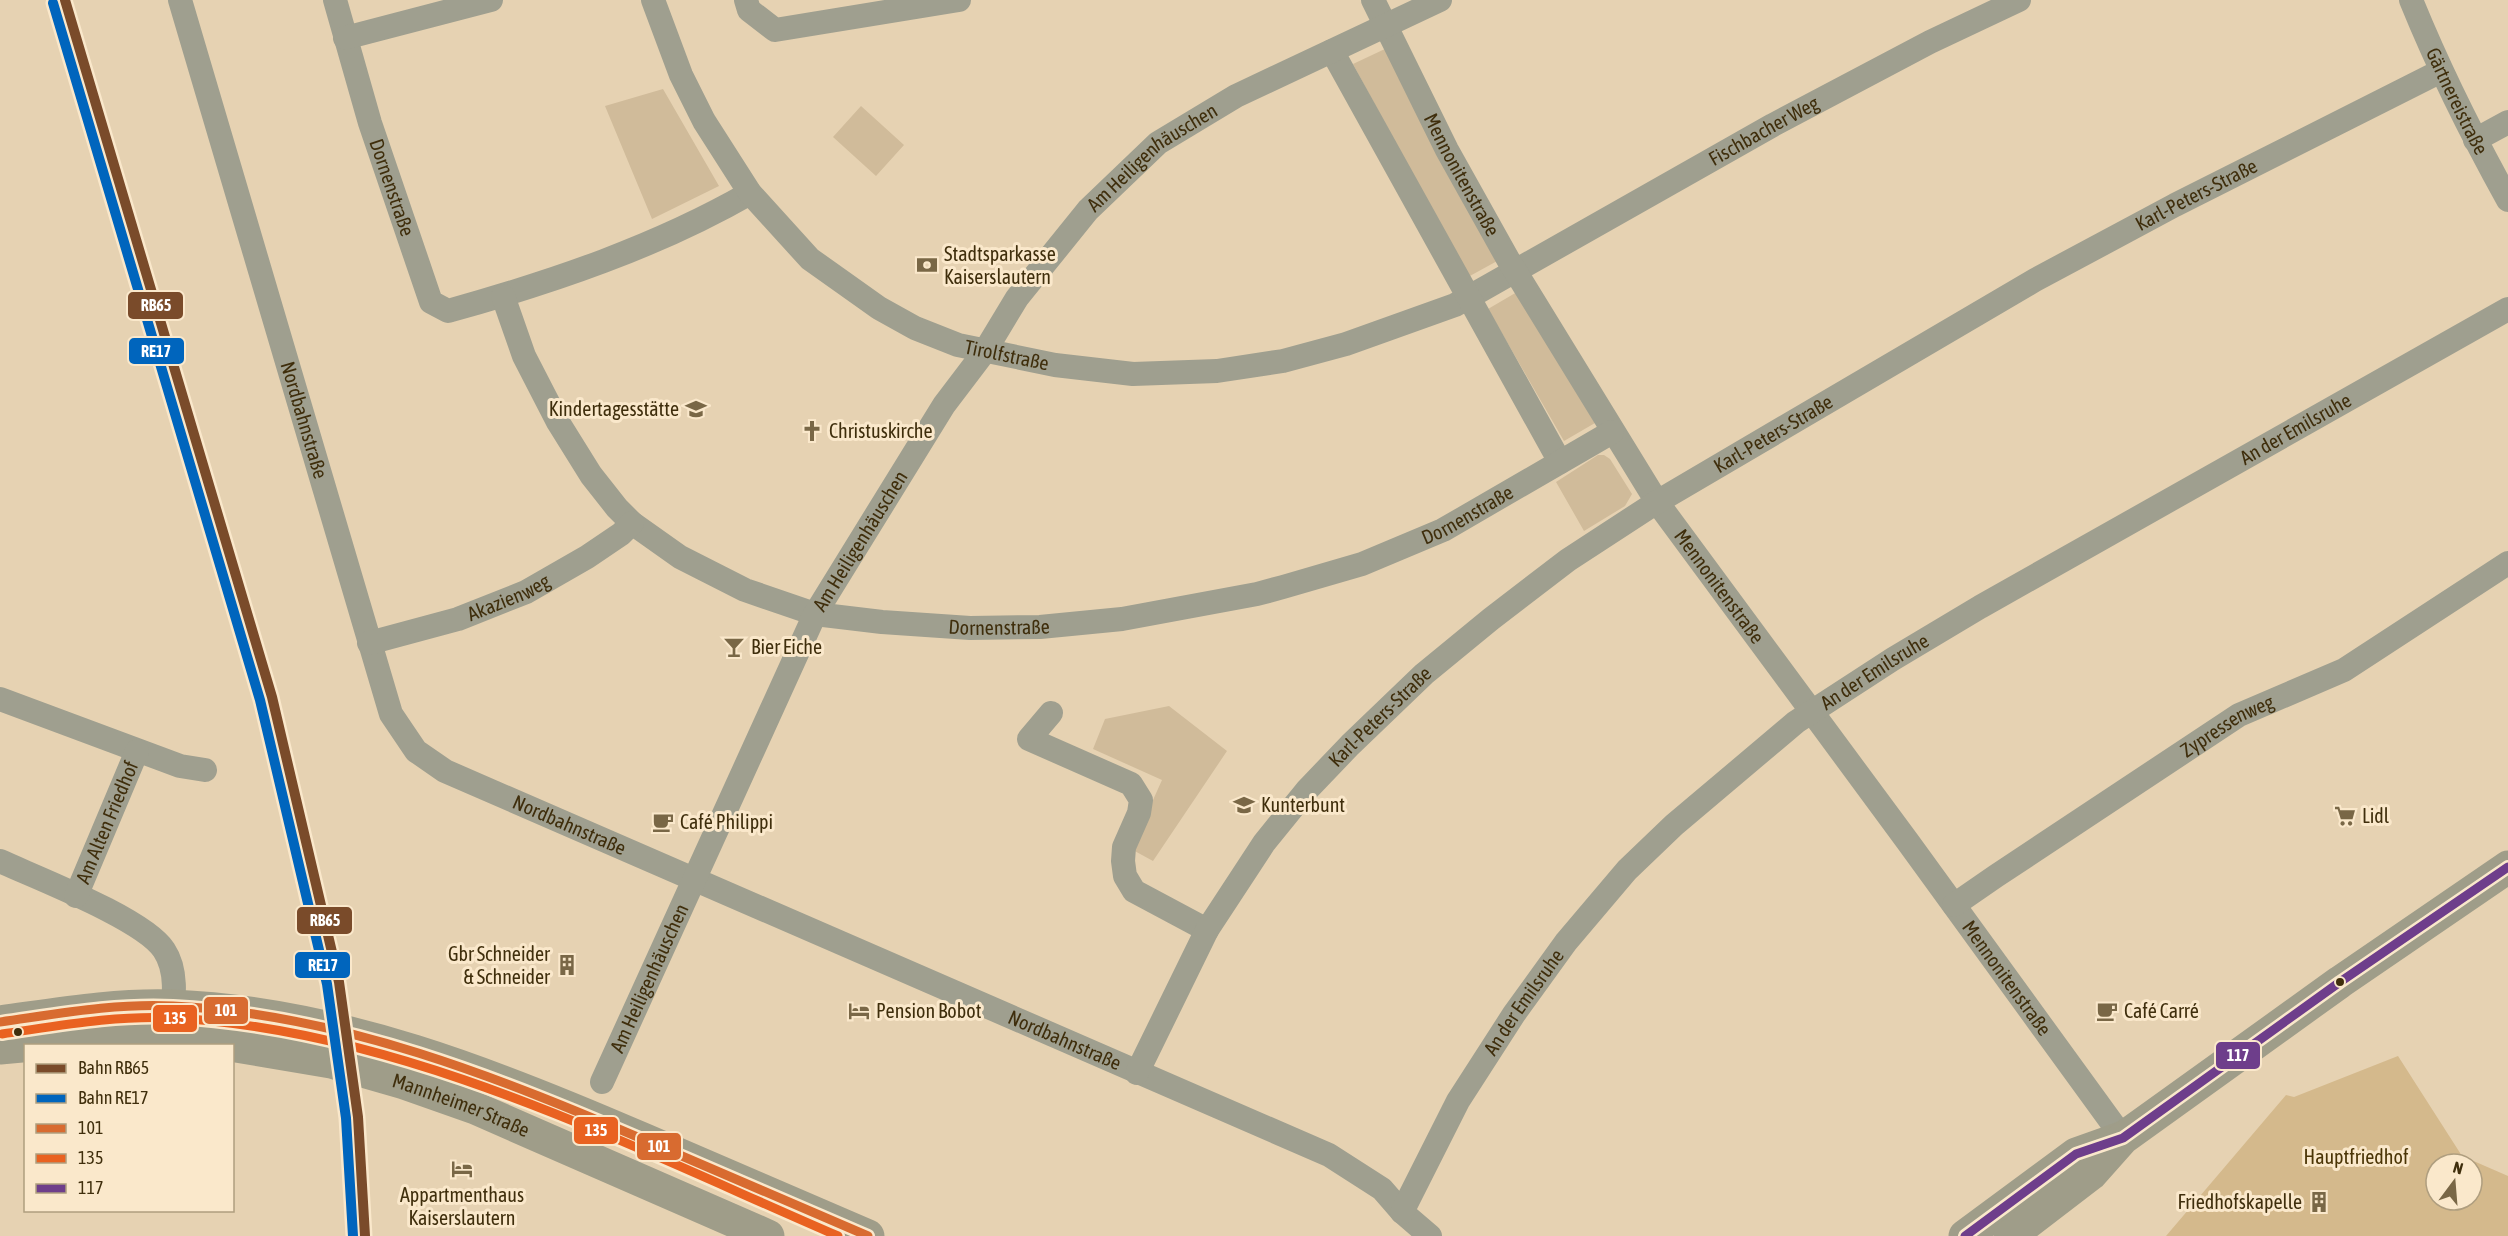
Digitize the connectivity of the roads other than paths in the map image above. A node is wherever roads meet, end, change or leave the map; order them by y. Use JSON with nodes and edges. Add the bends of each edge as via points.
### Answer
{"nodes":[{"id":1,"x":180,"y":0,"type":"edge"},
{"id":2,"x":335,"y":0,"type":"edge"},
{"id":3,"x":491,"y":0,"type":"edge"},
{"id":4,"x":653,"y":0,"type":"edge"},
{"id":5,"x":746,"y":0,"type":"edge"},
{"id":6,"x":959,"y":0,"type":"edge"},
{"id":7,"x":1373,"y":0,"type":"edge"},
{"id":8,"x":1440,"y":0,"type":"edge"},
{"id":9,"x":2019,"y":0,"type":"edge"},
{"id":10,"x":2411,"y":0,"type":"edge"},
{"id":11,"x":1385,"y":26,"type":"junction"},
{"id":12,"x":345,"y":38,"type":"junction"},
{"id":13,"x":1332,"y":51,"type":"junction"},
{"id":14,"x":2441,"y":71,"type":"junction"},
{"id":15,"x":2508,"y":122,"type":"edge"},
{"id":16,"x":2475,"y":140,"type":"junction"},
{"id":17,"x":750,"y":193,"type":"junction"},
{"id":18,"x":2508,"y":200,"type":"edge"},
{"id":19,"x":1515,"y":272,"type":"junction"},
{"id":20,"x":503,"y":296,"type":"junction"},
{"id":21,"x":1468,"y":299,"type":"junction"},
{"id":22,"x":2508,"y":309,"type":"edge"},
{"id":23,"x":985,"y":351,"type":"junction"},
{"id":24,"x":1612,"y":432,"type":"junction"},
{"id":25,"x":1560,"y":462,"type":"junction"},
{"id":26,"x":1657,"y":502,"type":"junction"},
{"id":27,"x":632,"y":523,"type":"junction"},
{"id":28,"x":2508,"y":563,"type":"edge"},
{"id":29,"x":815,"y":614,"type":"junction"},
{"id":30,"x":369,"y":643,"type":"junction"},
{"id":31,"x":0,"y":699,"type":"edge"},
{"id":32,"x":1813,"y":712,"type":"junction"},
{"id":33,"x":1052,"y":713,"type":"dead end"},
{"id":34,"x":137,"y":751,"type":"junction"},
{"id":35,"x":205,"y":770,"type":"dead end"},
{"id":36,"x":0,"y":861,"type":"edge"},
{"id":37,"x":2508,"y":867,"type":"edge"},
{"id":38,"x":693,"y":880,"type":"junction"},
{"id":39,"x":76,"y":896,"type":"junction"},
{"id":40,"x":1954,"y":905,"type":"junction"},
{"id":41,"x":1207,"y":930,"type":"junction"},
{"id":42,"x":173,"y":1006,"type":"junction"},
{"id":43,"x":0,"y":1022,"type":"edge"},
{"id":44,"x":169,"y":1040,"type":"junction"},
{"id":45,"x":49,"y":1044,"type":"edge"},
{"id":46,"x":224,"y":1044,"type":"edge"},
{"id":47,"x":24,"y":1046,"type":"edge"},
{"id":48,"x":234,"y":1046,"type":"edge"},
{"id":49,"x":0,"y":1048,"type":"edge"},
{"id":50,"x":1137,"y":1073,"type":"junction"},
{"id":51,"x":602,"y":1082,"type":"dead end"},
{"id":52,"x":628,"y":1132,"type":"junction"},
{"id":53,"x":2123,"y":1138,"type":"junction"},
{"id":54,"x":612,"y":1168,"type":"junction"},
{"id":55,"x":1402,"y":1212,"type":"junction"},
{"id":56,"x":768,"y":1236,"type":"edge"},
{"id":57,"x":868,"y":1236,"type":"edge"},
{"id":58,"x":1430,"y":1236,"type":"edge"},
{"id":59,"x":1965,"y":1236,"type":"edge"},
{"id":60,"x":2010,"y":1236,"type":"edge"}],
"edges":[{"from":1,"to":30,"type":"street","name":"Nordbahnstraße"},
{"from":2,"to":12,"type":"street","name":"Dornenstraße"},
{"from":3,"to":12,"type":"street"},
{"from":4,"to":17,"type":"street","name":"Tirolfstraße","via":[[681,75],[704,121]]},
{"from":5,"to":6,"type":"street","via":[[749,10],[775,30]]},
{"from":7,"to":11,"type":"street","name":"Mennonitenstraße"},
{"from":8,"to":11,"type":"street","name":"Am Heiligenhäuschen"},
{"from":9,"to":19,"type":"street","name":"Fischbacher Weg","via":[[1773,125]]},
{"from":10,"to":14,"type":"street","name":"Gärtnereistraße"},
{"from":11,"to":13,"type":"street","name":"Am Heiligenhäuschen"},
{"from":11,"to":19,"type":"street","name":"Mennonitenstraße","via":[[1447,150]]},
{"from":12,"to":20,"type":"street","name":"Dornenstraße","via":[[431,302],[448,311]]},
{"from":13,"to":21,"type":"street"},
{"from":13,"to":23,"type":"street","name":"Am Heiligenhäuschen","via":[[1236,96],[1158,143],[1088,210],[1017,298]]},
{"from":14,"to":16,"type":"street","name":"Gärtnereistraße"},
{"from":14,"to":26,"type":"street","name":"Karl-Peters-Straße","via":[[2035,280]]},
{"from":15,"to":16,"type":"street"},
{"from":16,"to":18,"type":"street","name":"Gärtnereistraße"},
{"from":17,"to":20,"type":"street","name":"Dornenstraße","via":[[639,247]]},
{"from":17,"to":23,"type":"street","name":"Tirolfstraße","via":[[810,259],[879,308],[915,328]]},
{"from":19,"to":21,"type":"street","name":"Tirolfstraße"},
{"from":19,"to":24,"type":"street","name":"Mennonitenstraße"},
{"from":20,"to":27,"type":"street","name":"Dornenstraße","via":[[524,356],[558,422],[591,476]]},
{"from":21,"to":23,"type":"street","name":"Tirolfstraße","via":[[1346,344],[1283,361],[1217,371],[1133,374],[1055,365]]},
{"from":21,"to":25,"type":"street"},
{"from":22,"to":32,"type":"street","name":"An der Emilsruhe","via":[[1980,607]]},
{"from":23,"to":29,"type":"street","name":"Am Heiligenhäuschen","via":[[944,405]]},
{"from":24,"to":25,"type":"street","name":"Dornenstraße"},
{"from":24,"to":26,"type":"street","name":"Mennonitenstraße"},
{"from":25,"to":29,"type":"street","name":"Dornenstraße","via":[[1443,530],[1362,564],[1257,594],[1122,619],[1040,627],[970,628]]},
{"from":26,"to":32,"type":"street","name":"Mennonitenstraße"},
{"from":26,"to":41,"type":"street","name":"Karl-Peters-Straße","via":[[1568,560],[1416,682],[1307,790],[1264,843]]},
{"from":27,"to":29,"type":"street","name":"Dornenstraße","via":[[680,557],[745,590]]},
{"from":27,"to":30,"type":"street","name":"Akazienweg","via":[[587,557],[526,592],[458,619]]},
{"from":28,"to":40,"type":"street","name":"Zypressenweg","via":[[2344,670],[2239,715]]},
{"from":29,"to":38,"type":"street","name":"Am Heiligenhäuschen"},
{"from":30,"to":38,"type":"street","name":"Nordbahnstraße","via":[[391,714],[416,751],[445,771]]},
{"from":31,"to":34,"type":"street","name":"Am Alten Friedhof"},
{"from":32,"to":40,"type":"street","name":"Mennonitenstraße"},
{"from":32,"to":55,"type":"street","name":"An der Emilsruhe","via":[[1674,825],[1627,870],[1566,942],[1458,1101]]},
{"from":33,"to":41,"type":"street","via":[[1029,739],[1123,779],[1141,800],[1122,861],[1134,891]]},
{"from":34,"to":35,"type":"street","name":"Am Alten Friedhof"},
{"from":34,"to":39,"type":"street","name":"Am Alten Friedhof"},
{"from":36,"to":39,"type":"street"},
{"from":37,"to":53,"type":"main road"},
{"from":38,"to":50,"type":"street","name":"Nordbahnstraße"},
{"from":38,"to":51,"type":"street","name":"Am Heiligenhäuschen"},
{"from":39,"to":42,"type":"street","via":[[129,922],[159,944],[171,964]]},
{"from":40,"to":53,"type":"street","name":"Mennonitenstraße"},
{"from":41,"to":50,"type":"street","name":"Karl-Peters-Straße"},
{"from":42,"to":43,"type":"main road","name":"Mannheimer Straße","via":[[93,1008]]},
{"from":42,"to":44,"type":"street"},
{"from":42,"to":52,"type":"main road","name":"Mannheimer Straße","via":[[270,1016],[425,1054],[493,1076]]},
{"from":44,"to":45,"type":"main road","name":"Mannheimer Straße"},
{"from":44,"to":46,"type":"main road","name":"Mannheimer Straße"},
{"from":47,"to":49,"type":"main road","name":"Mannheimer Straße"},
{"from":48,"to":54,"type":"main road","name":"Mannheimer Straße","via":[[374,1073],[475,1108]]},
{"from":50,"to":55,"type":"street","name":"Nordbahnstraße","via":[[1329,1155],[1382,1190]]},
{"from":52,"to":54,"type":"main road"},
{"from":52,"to":57,"type":"main road","name":"Mannheimer Straße"},
{"from":53,"to":59,"type":"main road","via":[[2076,1154]]},
{"from":53,"to":60,"type":"main road","via":[[2091,1174]]},
{"from":54,"to":56,"type":"main road","name":"Mannheimer Straße"},
{"from":55,"to":58,"type":"street","name":"Nordbahnstraße"}]}
